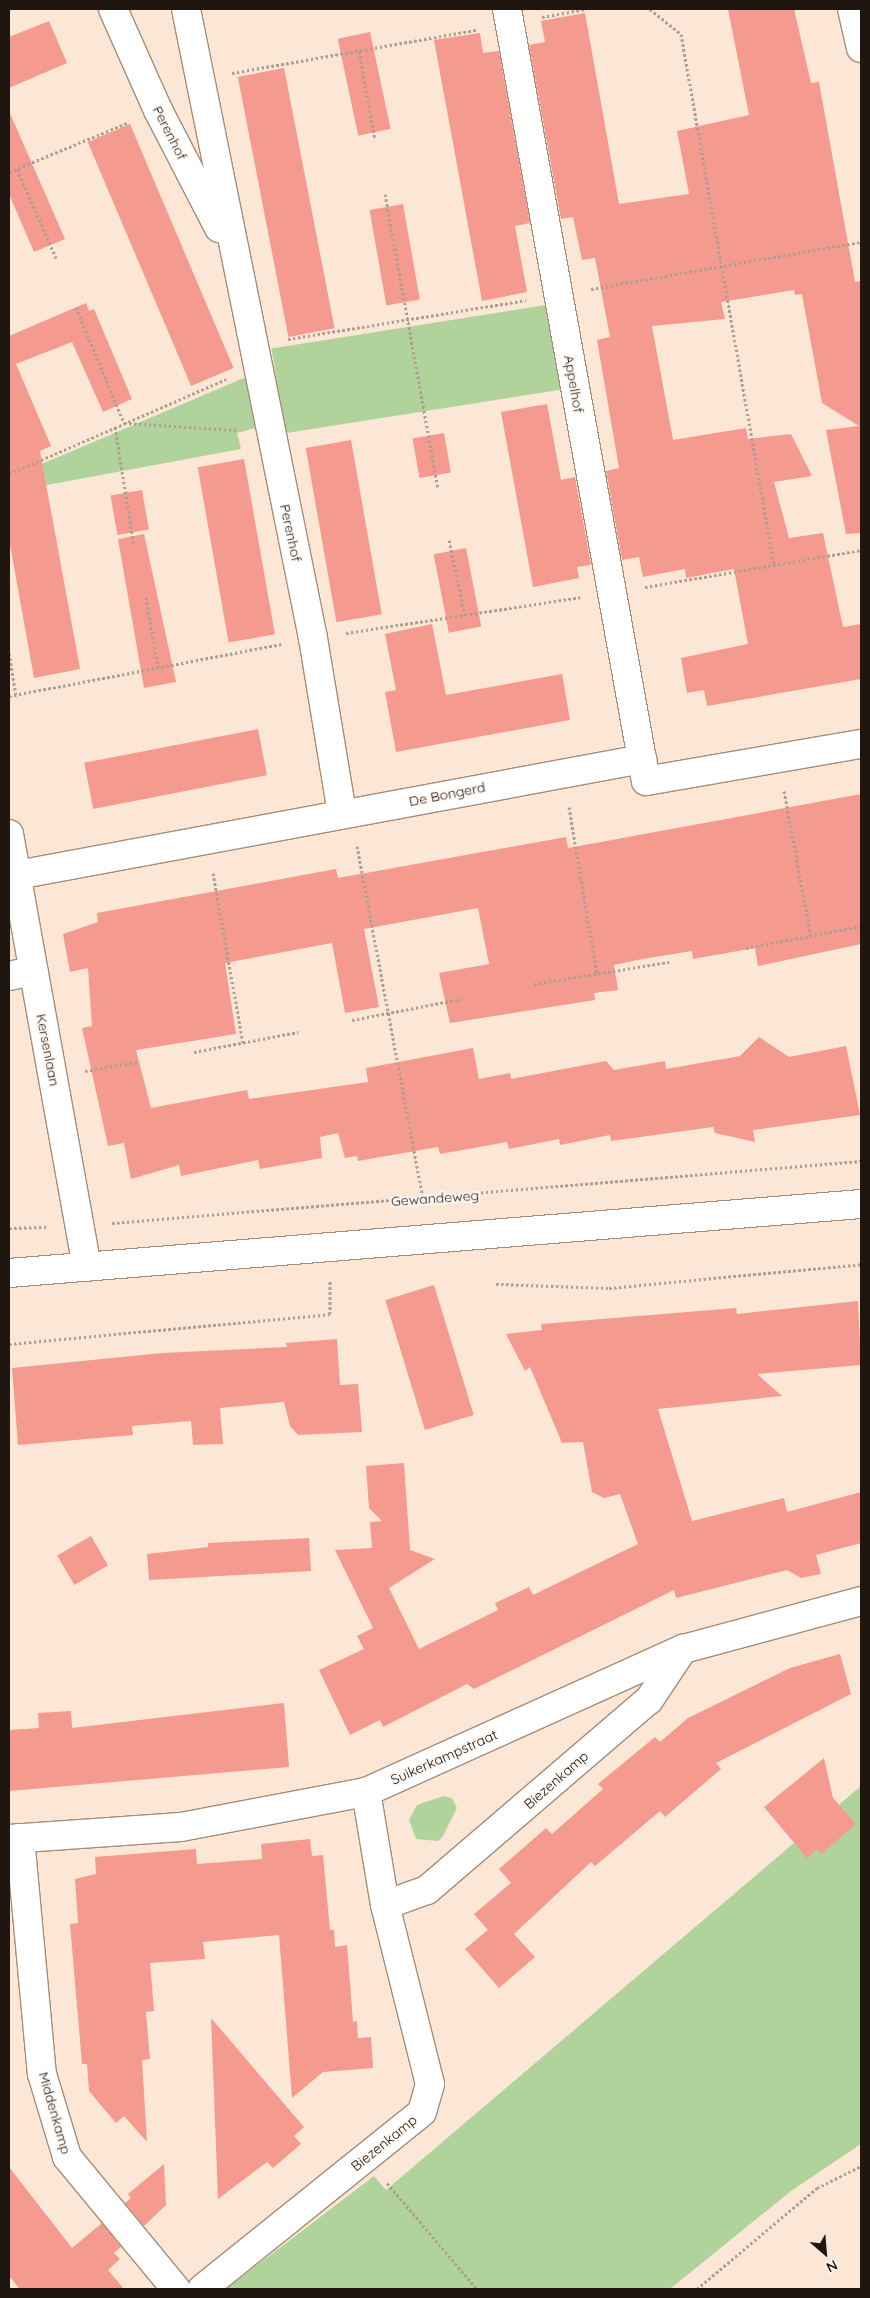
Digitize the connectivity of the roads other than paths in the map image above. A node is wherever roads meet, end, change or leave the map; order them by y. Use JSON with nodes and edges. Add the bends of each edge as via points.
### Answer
{"nodes":[{"id":1,"x":113,"y":9,"type":"edge"},
{"id":2,"x":186,"y":9,"type":"edge"},
{"id":3,"x":852,"y":9,"type":"edge"},
{"id":4,"x":509,"y":16,"type":"edge"},
{"id":5,"x":861,"y":48,"type":"edge"},
{"id":6,"x":233,"y":253,"type":"junction"},
{"id":7,"x":861,"y":744,"type":"edge"},
{"id":8,"x":642,"y":759,"type":"junction"},
{"id":9,"x":346,"y":813,"type":"junction"},
{"id":10,"x":9,"y":834,"type":"edge"},
{"id":11,"x":17,"y":875,"type":"junction"},
{"id":12,"x":21,"y":973,"type":"edge"},
{"id":13,"x":861,"y":1204,"type":"edge"},
{"id":14,"x":88,"y":1267,"type":"junction"},
{"id":15,"x":9,"y":1273,"type":"edge"},
{"id":16,"x":861,"y":1601,"type":"edge"},
{"id":17,"x":683,"y":1649,"type":"junction"},
{"id":18,"x":366,"y":1792,"type":"junction"},
{"id":19,"x":14,"y":1838,"type":"edge"},
{"id":20,"x":385,"y":1905,"type":"junction"},
{"id":21,"x":176,"y":2289,"type":"edge"},
{"id":22,"x":202,"y":2289,"type":"edge"}],
"edges":[{"from":1,"to":6,"type":"street","name":"Perenhof","via":[[158,110]]},
{"from":2,"to":6,"type":"street","name":"Perenhof"},
{"from":3,"to":5,"type":"street"},
{"from":4,"to":8,"type":"street","name":"Appelhof"},
{"from":6,"to":9,"type":"street","name":"Perenhof"},
{"from":7,"to":8,"type":"street","via":[[646,781]]},
{"from":8,"to":9,"type":"street","name":"De Bongerd"},
{"from":9,"to":11,"type":"street","name":"De Bongerd"},
{"from":10,"to":11,"type":"street","name":"Kersenlaan"},
{"from":11,"to":12,"type":"street","name":"Kersenlaan"},
{"from":12,"to":14,"type":"street","name":"Kersenlaan","via":[[53,1076]]},
{"from":13,"to":14,"type":"street"},
{"from":14,"to":15,"type":"street"},
{"from":16,"to":17,"type":"street","name":"Suikerkampstraat"},
{"from":17,"to":18,"type":"street","name":"Suikerkampstraat"},
{"from":17,"to":20,"type":"street","name":"Biezenkamp","via":[[641,1707],[427,1890]]},
{"from":18,"to":19,"type":"street","name":"Suikerkampstraat","via":[[181,1827]]},
{"from":18,"to":20,"type":"street","name":"Biezenkamp"},
{"from":19,"to":21,"type":"street","name":"Middenkamp","via":[[42,2074],[67,2157]]},
{"from":20,"to":22,"type":"street","name":"Biezenkamp","via":[[430,2084],[422,2112]]}]}
